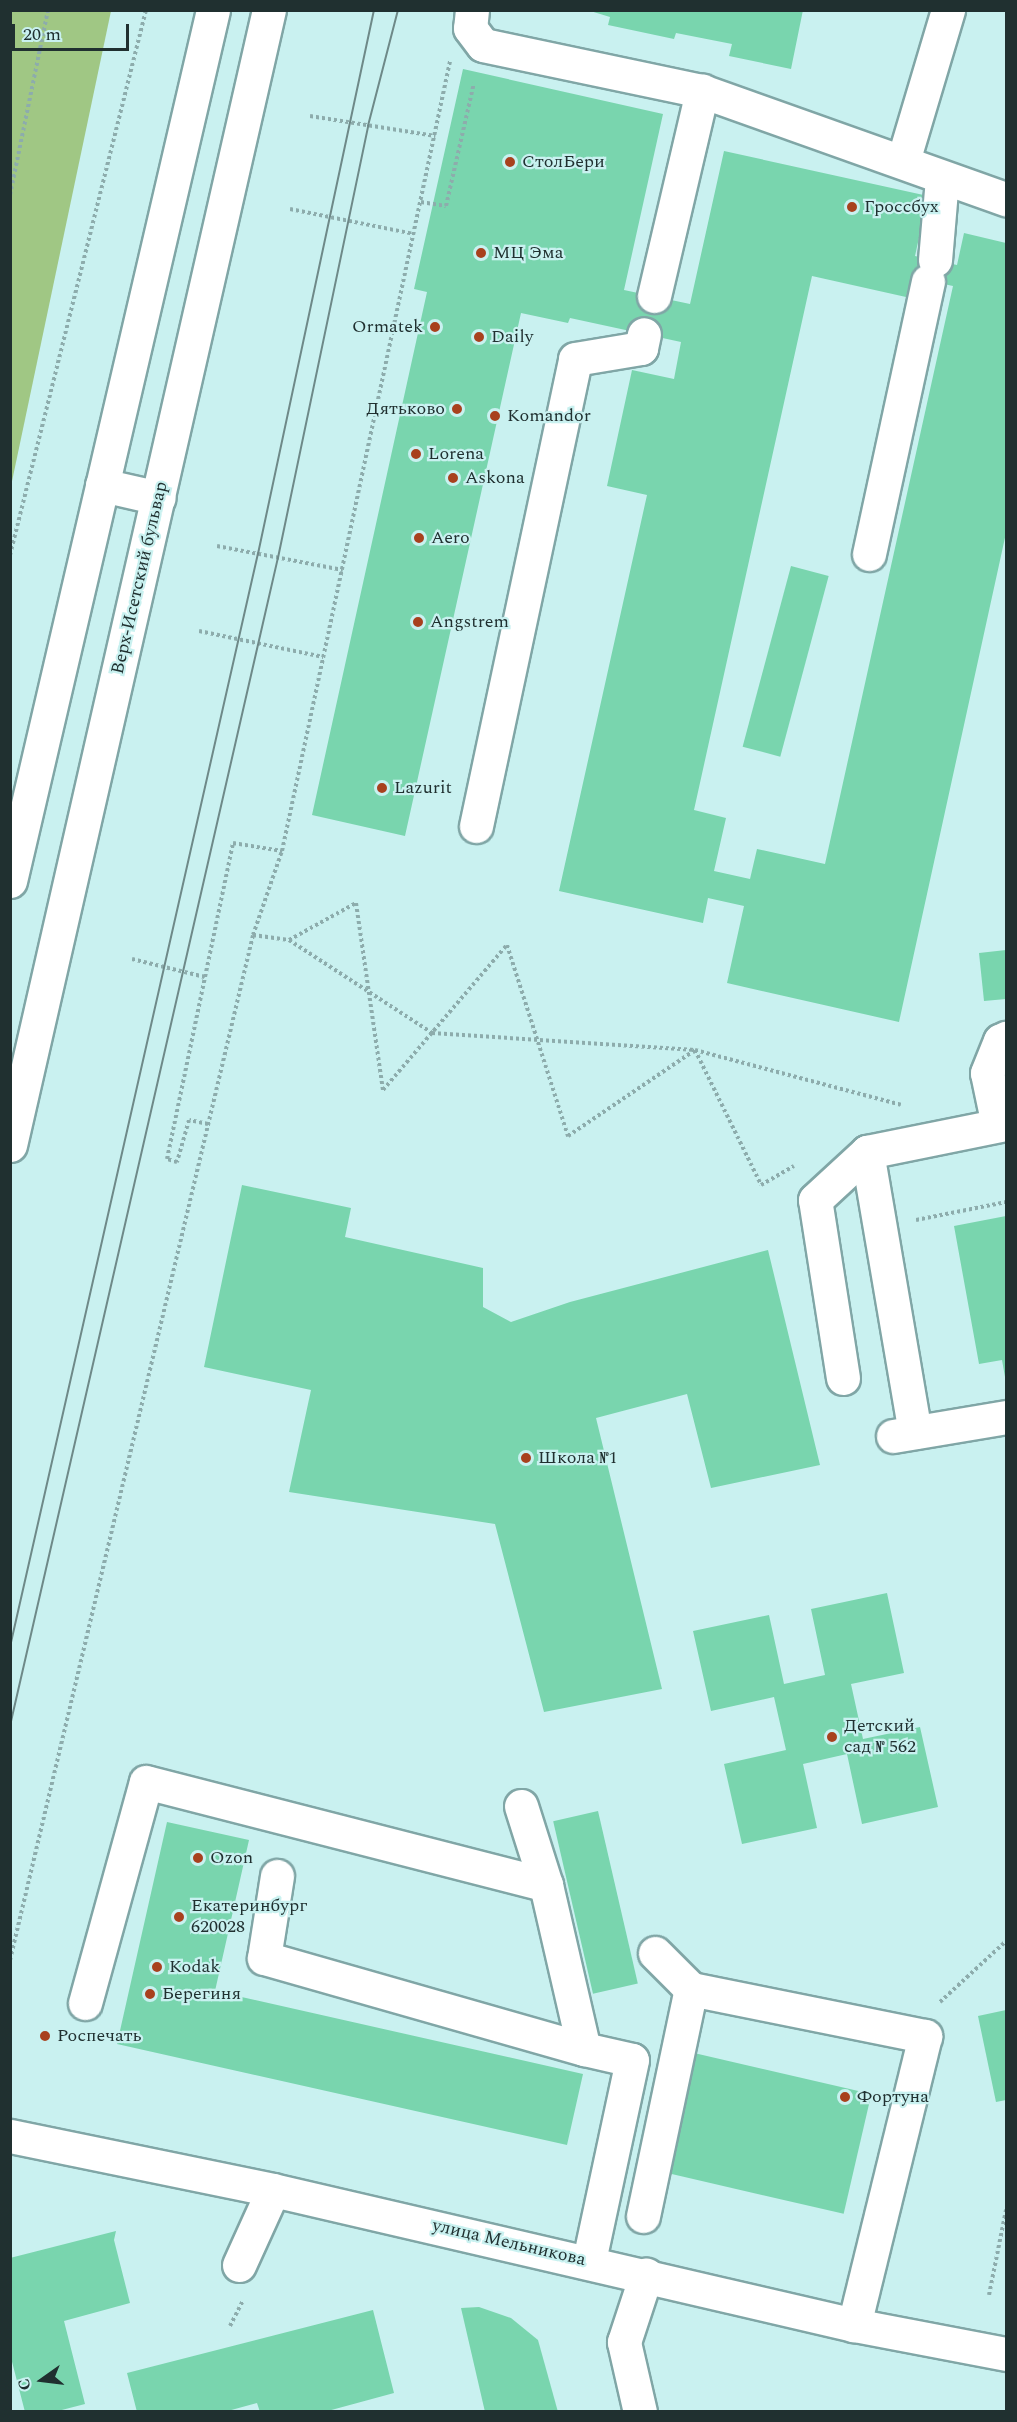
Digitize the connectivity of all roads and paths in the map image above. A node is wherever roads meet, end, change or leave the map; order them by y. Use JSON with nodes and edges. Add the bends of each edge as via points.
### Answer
{"nodes":[{"id":1,"x":48,"y":10,"type":"edge"},
{"id":2,"x":146,"y":10,"type":"edge"},
{"id":3,"x":213,"y":10,"type":"edge"},
{"id":4,"x":269,"y":10,"type":"edge"},
{"id":5,"x":472,"y":10,"type":"edge"},
{"id":6,"x":948,"y":10,"type":"edge"},
{"id":7,"x":443,"y":51,"type":"dead end"},
{"id":8,"x":474,"y":82,"type":"dead end"},
{"id":9,"x":702,"y":91,"type":"junction"},
{"id":10,"x":310,"y":116,"type":"dead end"},
{"id":11,"x":435,"y":136,"type":"junction"},
{"id":12,"x":903,"y":161,"type":"junction"},
{"id":13,"x":942,"y":178,"type":"junction"},
{"id":14,"x":10,"y":195,"type":"edge"},
{"id":15,"x":1006,"y":199,"type":"edge"},
{"id":16,"x":421,"y":202,"type":"junction"},
{"id":17,"x":290,"y":209,"type":"dead end"},
{"id":18,"x":414,"y":234,"type":"junction"},
{"id":19,"x":654,"y":296,"type":"dead end"},
{"id":20,"x":644,"y":334,"type":"dead end"},
{"id":21,"x":102,"y":485,"type":"junction"},
{"id":22,"x":159,"y":498,"type":"junction"},
{"id":23,"x":217,"y":546,"type":"dead end"},
{"id":24,"x":869,"y":554,"type":"dead end"},
{"id":25,"x":10,"y":555,"type":"edge"},
{"id":26,"x":343,"y":570,"type":"junction"},
{"id":27,"x":199,"y":630,"type":"dead end"},
{"id":28,"x":323,"y":657,"type":"junction"},
{"id":29,"x":476,"y":826,"type":"dead end"},
{"id":30,"x":282,"y":851,"type":"junction"},
{"id":31,"x":10,"y":881,"type":"edge"},
{"id":32,"x":253,"y":935,"type":"junction"},
{"id":33,"x":289,"y":940,"type":"junction"},
{"id":34,"x":132,"y":959,"type":"dead end"},
{"id":35,"x":205,"y":977,"type":"junction"},
{"id":36,"x":368,"y":991,"type":"junction"},
{"id":37,"x":432,"y":1032,"type":"junction"},
{"id":38,"x":1006,"y":1038,"type":"edge"},
{"id":39,"x":537,"y":1039,"type":"junction"},
{"id":40,"x":695,"y":1050,"type":"junction"},
{"id":41,"x":908,"y":1107,"type":"dead end"},
{"id":42,"x":208,"y":1124,"type":"junction"},
{"id":43,"x":1002,"y":1124,"type":"edge"},
{"id":44,"x":10,"y":1145,"type":"edge"},
{"id":45,"x":867,"y":1152,"type":"junction"},
{"id":46,"x":753,"y":1167,"type":"dead end"},
{"id":47,"x":1006,"y":1202,"type":"edge"},
{"id":48,"x":911,"y":1221,"type":"dead end"},
{"id":49,"x":843,"y":1378,"type":"dead end"},
{"id":50,"x":1006,"y":1417,"type":"edge"},
{"id":51,"x":521,"y":1806,"type":"dead end"},
{"id":52,"x":277,"y":1876,"type":"dead end"},
{"id":53,"x":546,"y":1885,"type":"junction"},
{"id":54,"x":1006,"y":1941,"type":"edge"},
{"id":55,"x":655,"y":1953,"type":"dead end"},
{"id":56,"x":10,"y":1960,"type":"edge"},
{"id":57,"x":691,"y":1989,"type":"junction"},
{"id":58,"x":85,"y":2003,"type":"dead end"},
{"id":59,"x":907,"y":2033,"type":"junction"},
{"id":60,"x":584,"y":2049,"type":"junction"},
{"id":61,"x":10,"y":2136,"type":"edge"},
{"id":62,"x":273,"y":2190,"type":"junction"},
{"id":63,"x":1006,"y":2210,"type":"edge"},
{"id":64,"x":643,"y":2216,"type":"dead end"},
{"id":65,"x":589,"y":2261,"type":"junction"},
{"id":66,"x":646,"y":2275,"type":"junction"},
{"id":67,"x":243,"y":2279,"type":"joint"},
{"id":68,"x":989,"y":2295,"type":"dead end"},
{"id":69,"x":854,"y":2325,"type":"junction"},
{"id":70,"x":230,"y":2326,"type":"dead end"},
{"id":71,"x":1006,"y":2354,"type":"edge"},
{"id":72,"x":640,"y":2412,"type":"edge"}],
"edges":[{"from":1,"to":14,"type":"path"},
{"from":2,"to":25,"type":"path"},
{"from":3,"to":21,"type":"main road"},
{"from":4,"to":22,"type":"main road","name":"Верх-Исетский бульвар"},
{"from":5,"to":9,"type":"main road","via":[[471,28],[483,45]]},
{"from":6,"to":12,"type":"main road"},
{"from":7,"to":11,"type":"path","via":[[450,57]]},
{"from":8,"to":16,"type":"path","via":[[446,206]]},
{"from":9,"to":12,"type":"main road"},
{"from":9,"to":19,"type":"main road"},
{"from":10,"to":11,"type":"path"},
{"from":11,"to":16,"type":"path"},
{"from":12,"to":13,"type":"main road"},
{"from":13,"to":15,"type":"main road","via":[[981,187]]},
{"from":13,"to":24,"type":"main road","via":[[932,270]]},
{"from":16,"to":18,"type":"path"},
{"from":17,"to":18,"type":"path"},
{"from":18,"to":26,"type":"path"},
{"from":20,"to":29,"type":"main road","via":[[641,348],[575,359]]},
{"from":21,"to":22,"type":"main road"},
{"from":21,"to":31,"type":"main road"},
{"from":22,"to":44,"type":"main road","name":"Верх-Исетский бульвар"},
{"from":23,"to":26,"type":"path"},
{"from":26,"to":28,"type":"path"},
{"from":27,"to":28,"type":"path"},
{"from":28,"to":30,"type":"path"},
{"from":30,"to":32,"type":"path"},
{"from":30,"to":35,"type":"path","via":[[233,843]]},
{"from":32,"to":33,"type":"path"},
{"from":32,"to":42,"type":"path"},
{"from":33,"to":36,"type":"path"},
{"from":33,"to":36,"type":"path","via":[[356,903]]},
{"from":34,"to":35,"type":"path"},
{"from":35,"to":42,"type":"path","via":[[167,1159],[177,1162],[189,1120]]},
{"from":36,"to":37,"type":"path"},
{"from":36,"to":37,"type":"path","via":[[383,1090]]},
{"from":37,"to":39,"type":"path"},
{"from":37,"to":39,"type":"path","via":[[507,945]]},
{"from":38,"to":43,"type":"main road","via":[[1000,1041],[987,1073]]},
{"from":39,"to":40,"type":"path"},
{"from":39,"to":40,"type":"path","via":[[568,1136]]},
{"from":40,"to":41,"type":"path"},
{"from":40,"to":46,"type":"path"},
{"from":42,"to":56,"type":"path"},
{"from":43,"to":45,"type":"main road"},
{"from":45,"to":49,"type":"main road","via":[[815,1200]]},
{"from":45,"to":50,"type":"main road","via":[[904,1434]]},
{"from":47,"to":48,"type":"path"},
{"from":51,"to":53,"type":"main road"},
{"from":52,"to":60,"type":"main road","via":[[264,1958]]},
{"from":53,"to":58,"type":"main road","via":[[146,1782]]},
{"from":53,"to":60,"type":"main road"},
{"from":54,"to":59,"type":"path"},
{"from":55,"to":57,"type":"main road"},
{"from":57,"to":59,"type":"main road"},
{"from":57,"to":64,"type":"main road"},
{"from":59,"to":69,"type":"main road","via":[[925,2036]]},
{"from":60,"to":65,"type":"main road","via":[[632,2060]]},
{"from":61,"to":62,"type":"main road","name":"улица Мельникова"},
{"from":62,"to":65,"type":"main road","name":"улица Мельникова"},
{"from":62,"to":67,"type":"main road"},
{"from":63,"to":68,"type":"path"},
{"from":65,"to":66,"type":"main road","name":"улица Мельникова"},
{"from":66,"to":69,"type":"main road","name":"улица Мельникова"},
{"from":66,"to":72,"type":"main road","via":[[624,2342]]},
{"from":67,"to":70,"type":"path"},
{"from":69,"to":71,"type":"main road","name":"улица Мельникова"}]}
